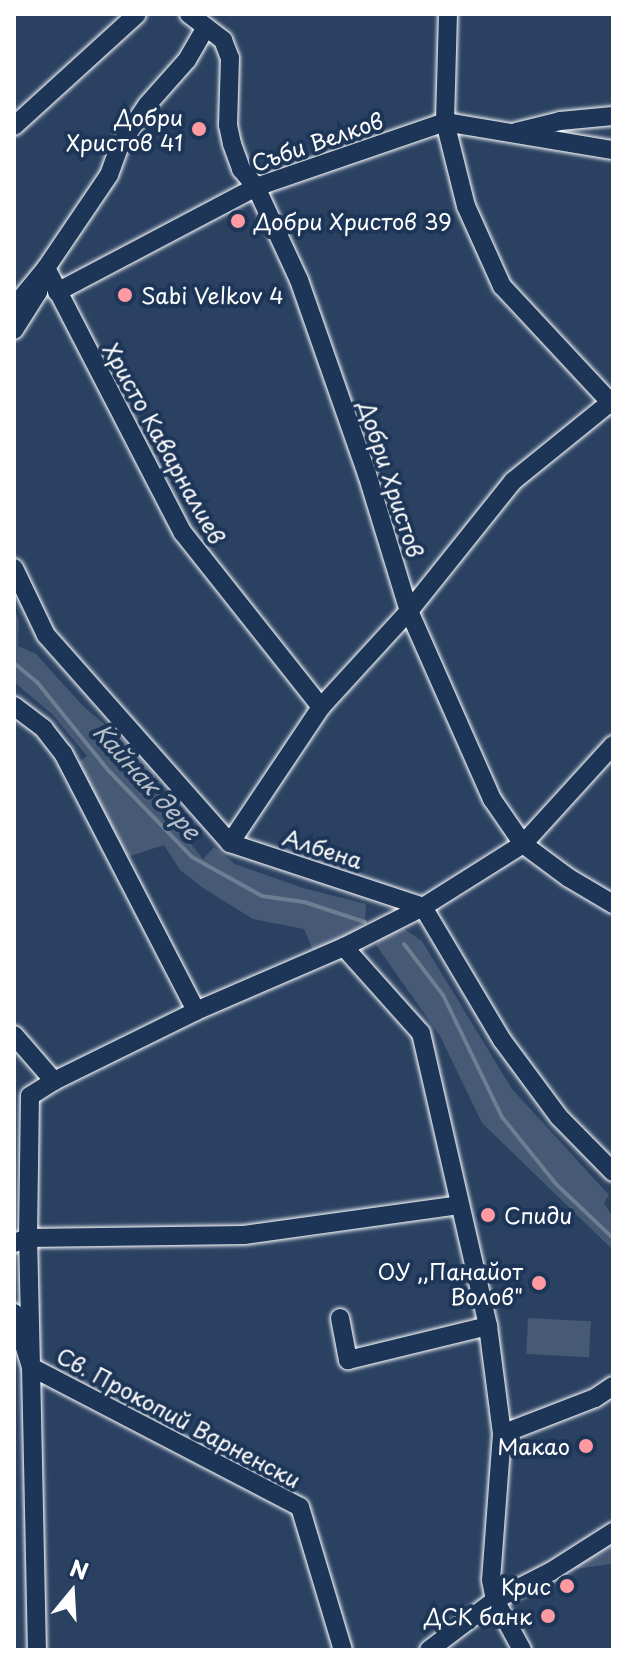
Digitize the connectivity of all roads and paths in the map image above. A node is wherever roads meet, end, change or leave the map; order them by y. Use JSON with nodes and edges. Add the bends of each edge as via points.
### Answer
{"nodes":[{"id":1,"x":137,"y":14,"type":"edge"},
{"id":2,"x":189,"y":14,"type":"edge"},
{"id":3,"x":448,"y":14,"type":"edge"},
{"id":4,"x":205,"y":29,"type":"junction"},
{"id":5,"x":613,"y":116,"type":"edge"},
{"id":6,"x":445,"y":122,"type":"junction"},
{"id":7,"x":14,"y":126,"type":"edge"},
{"id":8,"x":506,"y":135,"type":"junction"},
{"id":9,"x":613,"y":150,"type":"edge"},
{"id":10,"x":256,"y":187,"type":"junction"},
{"id":11,"x":46,"y":268,"type":"junction"},
{"id":12,"x":57,"y":292,"type":"junction"},
{"id":13,"x":14,"y":307,"type":"edge"},
{"id":14,"x":14,"y":330,"type":"edge"},
{"id":15,"x":612,"y":402,"type":"edge"},
{"id":16,"x":14,"y":568,"type":"edge"},
{"id":17,"x":409,"y":611,"type":"junction"},
{"id":18,"x":14,"y":706,"type":"edge"},
{"id":19,"x":321,"y":707,"type":"junction"},
{"id":20,"x":613,"y":745,"type":"edge"},
{"id":21,"x":230,"y":843,"type":"junction"},
{"id":22,"x":523,"y":844,"type":"junction"},
{"id":23,"x":613,"y":904,"type":"edge"},
{"id":24,"x":423,"y":907,"type":"junction"},
{"id":25,"x":344,"y":947,"type":"junction"},
{"id":26,"x":196,"y":1011,"type":"junction"},
{"id":27,"x":14,"y":1035,"type":"edge"},
{"id":28,"x":54,"y":1081,"type":"junction"},
{"id":29,"x":613,"y":1172,"type":"edge"},
{"id":30,"x":459,"y":1205,"type":"junction"},
{"id":31,"x":21,"y":1241,"type":"edge"},
{"id":32,"x":14,"y":1315,"type":"edge"},
{"id":33,"x":340,"y":1318,"type":"dead end"},
{"id":34,"x":488,"y":1326,"type":"junction"},
{"id":35,"x":31,"y":1367,"type":"junction"},
{"id":36,"x":613,"y":1386,"type":"edge"},
{"id":37,"x":502,"y":1434,"type":"junction"},
{"id":38,"x":613,"y":1532,"type":"edge"},
{"id":39,"x":495,"y":1600,"type":"junction"},
{"id":40,"x":37,"y":1650,"type":"edge"},
{"id":41,"x":343,"y":1650,"type":"edge"},
{"id":42,"x":429,"y":1650,"type":"edge"},
{"id":43,"x":522,"y":1650,"type":"edge"}],
"edges":[{"from":1,"to":7,"type":"street"},
{"from":2,"to":4,"type":"street","name":"Добри Христов"},
{"from":3,"to":6,"type":"street"},
{"from":4,"to":10,"type":"street","name":"Добри Христов","via":[[223,40],[230,58],[228,125],[241,169]]},
{"from":4,"to":11,"type":"street","via":[[120,145],[109,175]]},
{"from":5,"to":8,"type":"street","via":[[560,121]]},
{"from":6,"to":8,"type":"street"},
{"from":6,"to":10,"type":"street","name":"Съби Велков"},
{"from":6,"to":15,"type":"street","via":[[466,206],[502,286]]},
{"from":8,"to":9,"type":"street"},
{"from":10,"to":12,"type":"street","name":"Съби Велков"},
{"from":10,"to":17,"type":"street","name":"Добри Христов","via":[[299,280]]},
{"from":11,"to":12,"type":"street","name":"Христо Каварналиев"},
{"from":11,"to":13,"type":"street"},
{"from":11,"to":14,"type":"street"},
{"from":12,"to":19,"type":"street","name":"Христо Каварналиев","via":[[183,533]]},
{"from":15,"to":17,"type":"street","via":[[513,481]]},
{"from":16,"to":21,"type":"street","via":[[46,635]]},
{"from":17,"to":19,"type":"street"},
{"from":17,"to":22,"type":"street","name":"Добри Христов","via":[[492,799]]},
{"from":18,"to":26,"type":"street","via":[[44,729],[63,753]]},
{"from":19,"to":21,"type":"street"},
{"from":20,"to":22,"type":"street"},
{"from":21,"to":24,"type":"street","name":"Албена"},
{"from":22,"to":23,"type":"street","name":"Добри Христов"},
{"from":22,"to":24,"type":"street"},
{"from":24,"to":25,"type":"street"},
{"from":24,"to":29,"type":"street","via":[[502,1040],[559,1117]]},
{"from":25,"to":26,"type":"street"},
{"from":25,"to":30,"type":"street","via":[[421,1033]]},
{"from":26,"to":28,"type":"street"},
{"from":27,"to":28,"type":"street"},
{"from":28,"to":31,"type":"street","via":[[30,1096]]},
{"from":30,"to":31,"type":"street","via":[[244,1235]]},
{"from":30,"to":34,"type":"street"},
{"from":31,"to":35,"type":"street"},
{"from":32,"to":35,"type":"street"},
{"from":33,"to":34,"type":"street","via":[[348,1360]]},
{"from":34,"to":37,"type":"street"},
{"from":35,"to":40,"type":"street"},
{"from":35,"to":41,"type":"street","name":"Св. Прокопий Варненски","via":[[300,1507]]},
{"from":36,"to":37,"type":"street"},
{"from":37,"to":39,"type":"street","via":[[491,1580]]},
{"from":38,"to":39,"type":"street"},
{"from":39,"to":42,"type":"street"},
{"from":39,"to":43,"type":"street"}]}
